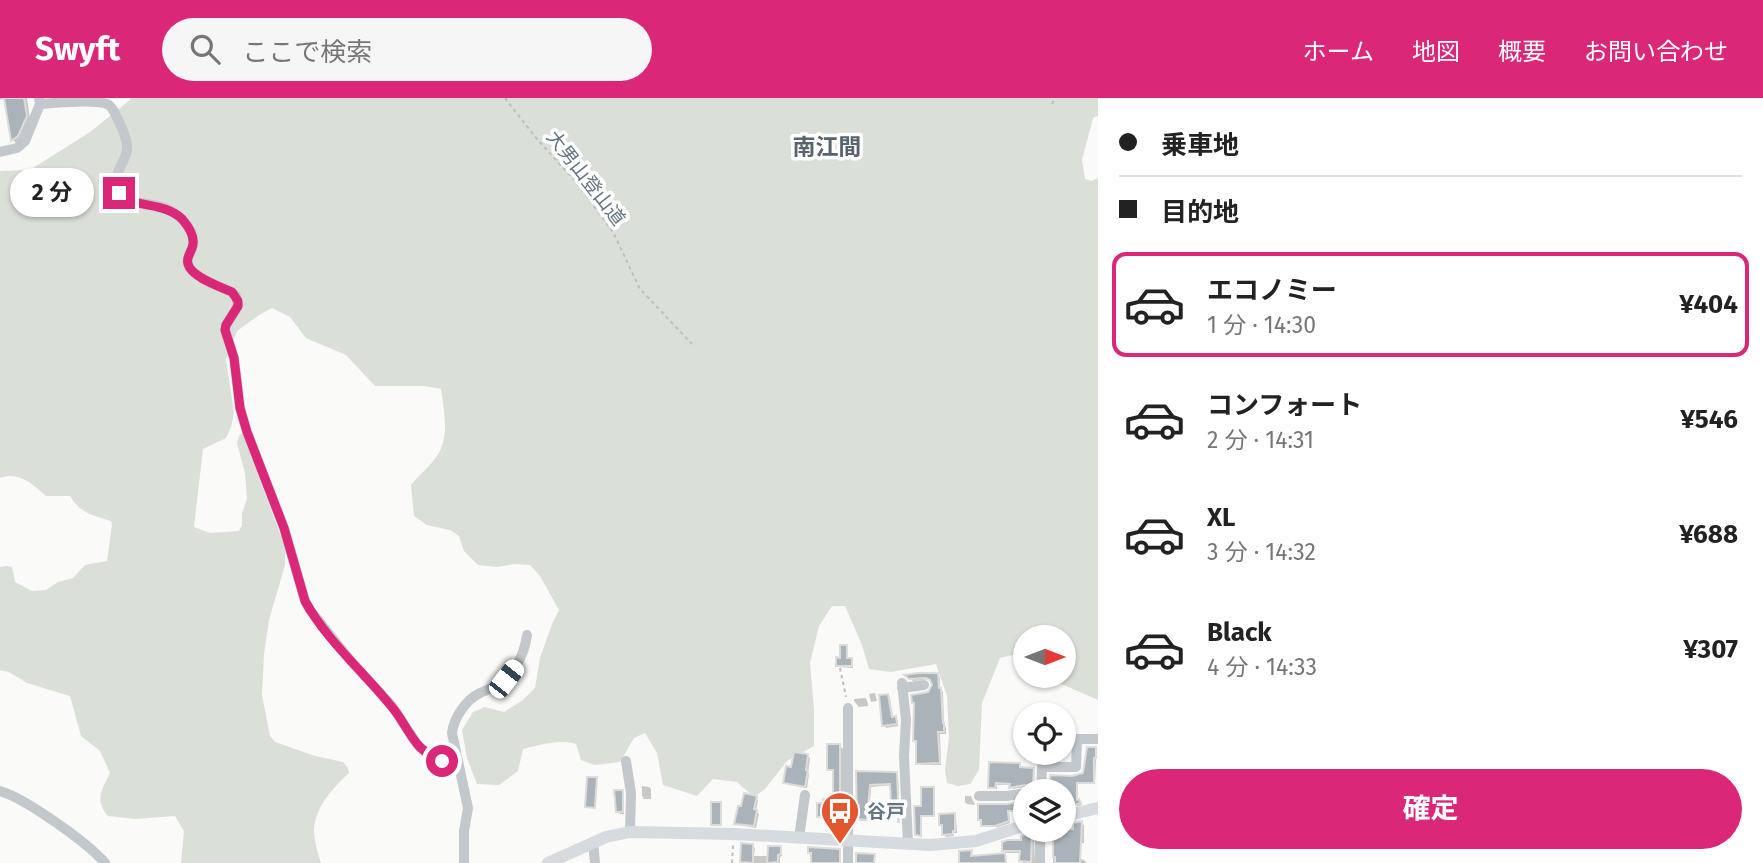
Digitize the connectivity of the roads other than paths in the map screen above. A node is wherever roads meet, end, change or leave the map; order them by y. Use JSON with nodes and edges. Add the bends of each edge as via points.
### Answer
{"nodes":[{"id":1,"x":40,"y":101,"type":"edge"},
{"id":2,"x":0,"y":152,"type":"edge"},
{"id":3,"x":527,"y":635,"type":"dead end"},
{"id":4,"x":924,"y":685,"type":"dead end"},
{"id":5,"x":848,"y":708,"type":"road end"},
{"id":6,"x":1098,"y":739,"type":"edge"},
{"id":7,"x":626,"y":761,"type":"dead end"},
{"id":8,"x":460,"y":770,"type":"junction"},
{"id":9,"x":1042,"y":779,"type":"edge"},
{"id":10,"x":0,"y":790,"type":"edge"},
{"id":11,"x":805,"y":795,"type":"dead end"},
{"id":12,"x":1013,"y":795,"type":"edge"},
{"id":13,"x":979,"y":796,"type":"dead end"},
{"id":14,"x":1098,"y":808,"type":"edge"},
{"id":15,"x":1076,"y":813,"type":"edge"},
{"id":16,"x":1013,"y":829,"type":"edge"},
{"id":17,"x":630,"y":832,"type":"junction"},
{"id":18,"x":800,"y":838,"type":"junction"},
{"id":19,"x":847,"y":841,"type":"junction"},
{"id":20,"x":593,"y":842,"type":"junction"},
{"id":21,"x":1040,"y":842,"type":"edge"},
{"id":22,"x":908,"y":844,"type":"junction"},
{"id":23,"x":106,"y":863,"type":"edge"},
{"id":24,"x":464,"y":863,"type":"edge"},
{"id":25,"x":548,"y":863,"type":"edge"},
{"id":26,"x":595,"y":863,"type":"edge"},
{"id":27,"x":848,"y":863,"type":"edge"},
{"id":28,"x":1040,"y":863,"type":"edge"}],
"edges":[{"from":1,"to":2,"type":"street","via":[[25,141]]},
{"from":1,"to":8,"type":"street","via":[[96,100],[111,107],[127,145],[117,175],[119,193],[182,219],[193,235],[187,260],[190,268],[236,296],[238,306],[225,330],[234,358],[240,408],[288,538],[305,601],[349,660],[392,706],[417,744]]},
{"from":3,"to":8,"type":"street","via":[[518,664],[506,679],[477,694],[453,725]]},
{"from":4,"to":22,"type":"street","via":[[902,685]]},
{"from":5,"to":19,"type":"street"},
{"from":6,"to":9,"type":"street","via":[[1077,739],[1076,767],[1042,767]]},
{"from":7,"to":17,"type":"street","via":[[632,793]]},
{"from":8,"to":24,"type":"street","via":[[468,808]]},
{"from":10,"to":23,"type":"street","via":[[51,820]]},
{"from":11,"to":18,"type":"street"},
{"from":12,"to":13,"type":"street"},
{"from":14,"to":15,"type":"main road"},
{"from":16,"to":22,"type":"main road","via":[[976,841]]},
{"from":17,"to":18,"type":"main road"},
{"from":17,"to":20,"type":"main road","via":[[603,832]]},
{"from":18,"to":19,"type":"main road"},
{"from":19,"to":22,"type":"main road"},
{"from":19,"to":27,"type":"street"},
{"from":20,"to":25,"type":"main road"},
{"from":20,"to":26,"type":"street"},
{"from":21,"to":28,"type":"street"}]}
